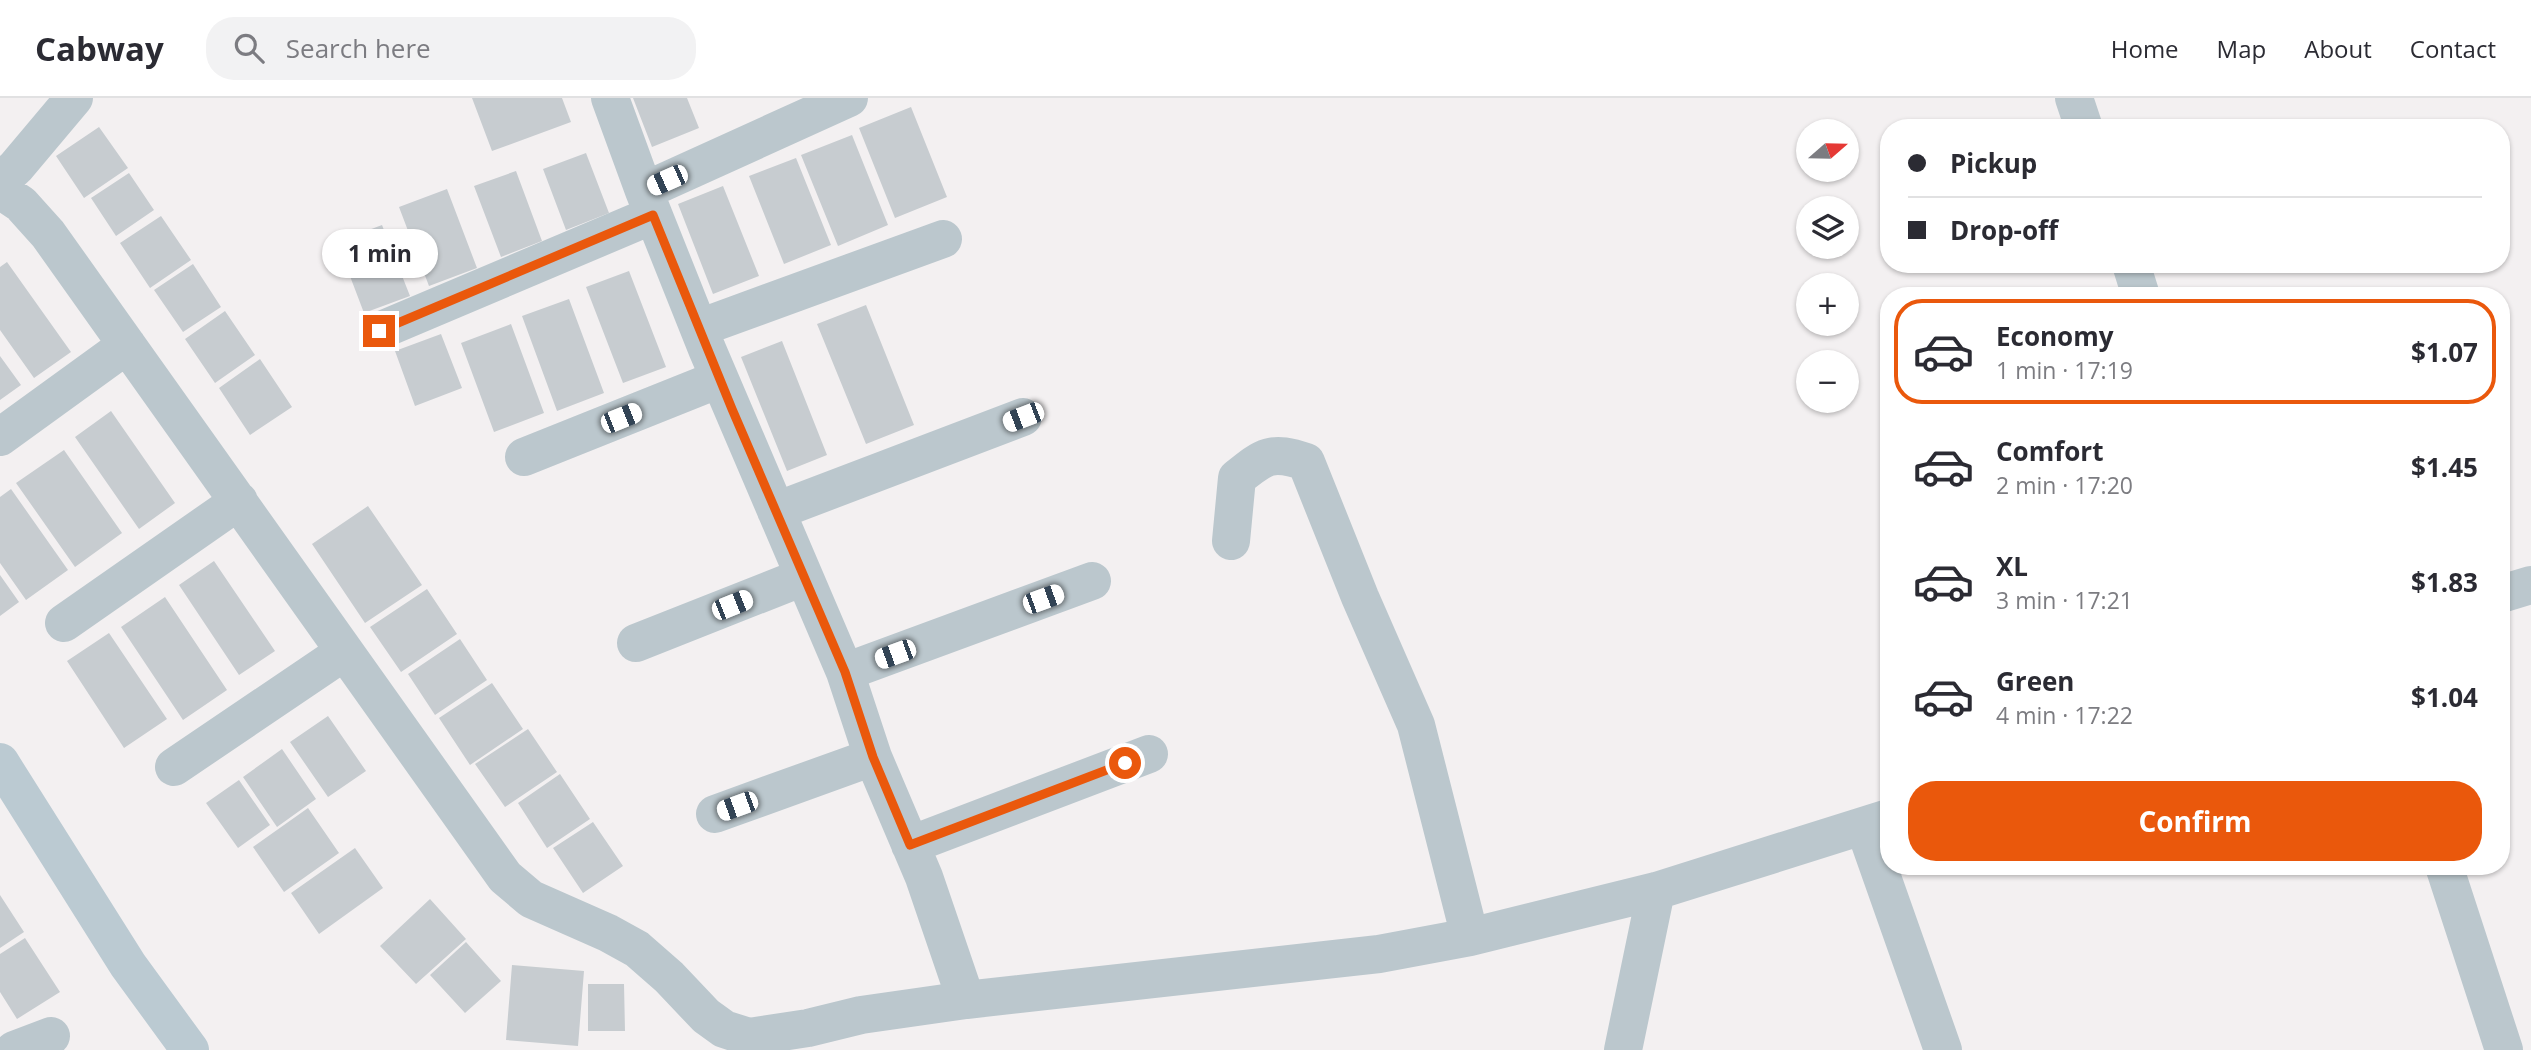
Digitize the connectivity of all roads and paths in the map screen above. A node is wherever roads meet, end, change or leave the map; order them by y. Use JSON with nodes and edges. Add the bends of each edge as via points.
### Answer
{"nodes":[{"id":1,"x":74,"y":98,"type":"edge"},
{"id":2,"x":610,"y":98,"type":"edge"},
{"id":3,"x":849,"y":98,"type":"edge"},
{"id":4,"x":2074,"y":98,"type":"edge"},
{"id":5,"x":2081,"y":119,"type":"edge"},
{"id":6,"x":0,"y":183,"type":"edge"},
{"id":7,"x":0,"y":190,"type":"edge"},
{"id":8,"x":648,"y":203,"type":"junction"},
{"id":9,"x":943,"y":239,"type":"dead end"},
{"id":10,"x":699,"y":328,"type":"junction"},
{"id":11,"x":379,"y":331,"type":"dead end"},
{"id":12,"x":127,"y":345,"type":"junction"},
{"id":13,"x":719,"y":379,"type":"junction"},
{"id":14,"x":1023,"y":417,"type":"dead end"},
{"id":15,"x":0,"y":437,"type":"edge"},
{"id":16,"x":524,"y":457,"type":"dead end"},
{"id":17,"x":239,"y":501,"type":"junction"},
{"id":18,"x":776,"y":510,"type":"junction"},
{"id":19,"x":1231,"y":541,"type":"dead end"},
{"id":20,"x":803,"y":576,"type":"junction"},
{"id":21,"x":1092,"y":581,"type":"dead end"},
{"id":22,"x":2531,"y":585,"type":"edge"},
{"id":23,"x":2510,"y":591,"type":"edge"},
{"id":24,"x":64,"y":623,"type":"dead end"},
{"id":25,"x":636,"y":643,"type":"dead end"},
{"id":26,"x":344,"y":652,"type":"junction"},
{"id":27,"x":845,"y":672,"type":"junction"},
{"id":28,"x":1149,"y":754,"type":"dead end"},
{"id":29,"x":873,"y":757,"type":"junction"},
{"id":30,"x":0,"y":762,"type":"edge"},
{"id":31,"x":174,"y":767,"type":"dead end"},
{"id":32,"x":715,"y":814,"type":"dead end"},
{"id":33,"x":1876,"y":822,"type":"edge"},
{"id":34,"x":910,"y":845,"type":"junction"},
{"id":35,"x":1892,"y":875,"type":"edge"},
{"id":36,"x":2447,"y":875,"type":"edge"},
{"id":37,"x":1656,"y":891,"type":"junction"},
{"id":38,"x":1469,"y":937,"type":"junction"},
{"id":39,"x":966,"y":1000,"type":"junction"},
{"id":40,"x":51,"y":1036,"type":"dead end"},
{"id":41,"x":749,"y":1044,"type":"edge"},
{"id":42,"x":13,"y":1050,"type":"edge"},
{"id":43,"x":190,"y":1050,"type":"edge"},
{"id":44,"x":1623,"y":1050,"type":"edge"},
{"id":45,"x":1943,"y":1050,"type":"edge"},
{"id":46,"x":2504,"y":1050,"type":"edge"}],
"edges":[{"from":1,"to":6,"type":"street"},
{"from":2,"to":8,"type":"street"},
{"from":3,"to":8,"type":"street"},
{"from":4,"to":5,"type":"street"},
{"from":7,"to":12,"type":"street","via":[[21,204],[48,234]]},
{"from":8,"to":10,"type":"street"},
{"from":8,"to":11,"type":"street"},
{"from":9,"to":10,"type":"street"},
{"from":10,"to":13,"type":"street"},
{"from":12,"to":15,"type":"street"},
{"from":12,"to":17,"type":"street"},
{"from":13,"to":16,"type":"street"},
{"from":13,"to":18,"type":"street"},
{"from":14,"to":18,"type":"street"},
{"from":17,"to":24,"type":"street"},
{"from":17,"to":26,"type":"street"},
{"from":18,"to":20,"type":"street"},
{"from":19,"to":38,"type":"street","via":[[1237,478],[1262,458],[1286,456],[1306,462],[1416,725]]},
{"from":20,"to":25,"type":"street"},
{"from":20,"to":27,"type":"street"},
{"from":21,"to":27,"type":"street"},
{"from":22,"to":23,"type":"street"},
{"from":26,"to":31,"type":"street"},
{"from":26,"to":41,"type":"street","via":[[505,877],[531,898],[637,949],[706,1016]]},
{"from":27,"to":29,"type":"street"},
{"from":28,"to":34,"type":"street"},
{"from":29,"to":32,"type":"street"},
{"from":29,"to":34,"type":"street"},
{"from":30,"to":43,"type":"main road","via":[[128,965]]},
{"from":33,"to":37,"type":"street"},
{"from":34,"to":39,"type":"street"},
{"from":35,"to":45,"type":"street"},
{"from":36,"to":46,"type":"street"},
{"from":37,"to":38,"type":"street"},
{"from":37,"to":44,"type":"street"},
{"from":38,"to":39,"type":"street","via":[[1367,956]]},
{"from":39,"to":41,"type":"street","via":[[861,1015]]},
{"from":40,"to":42,"type":"street"}]}
